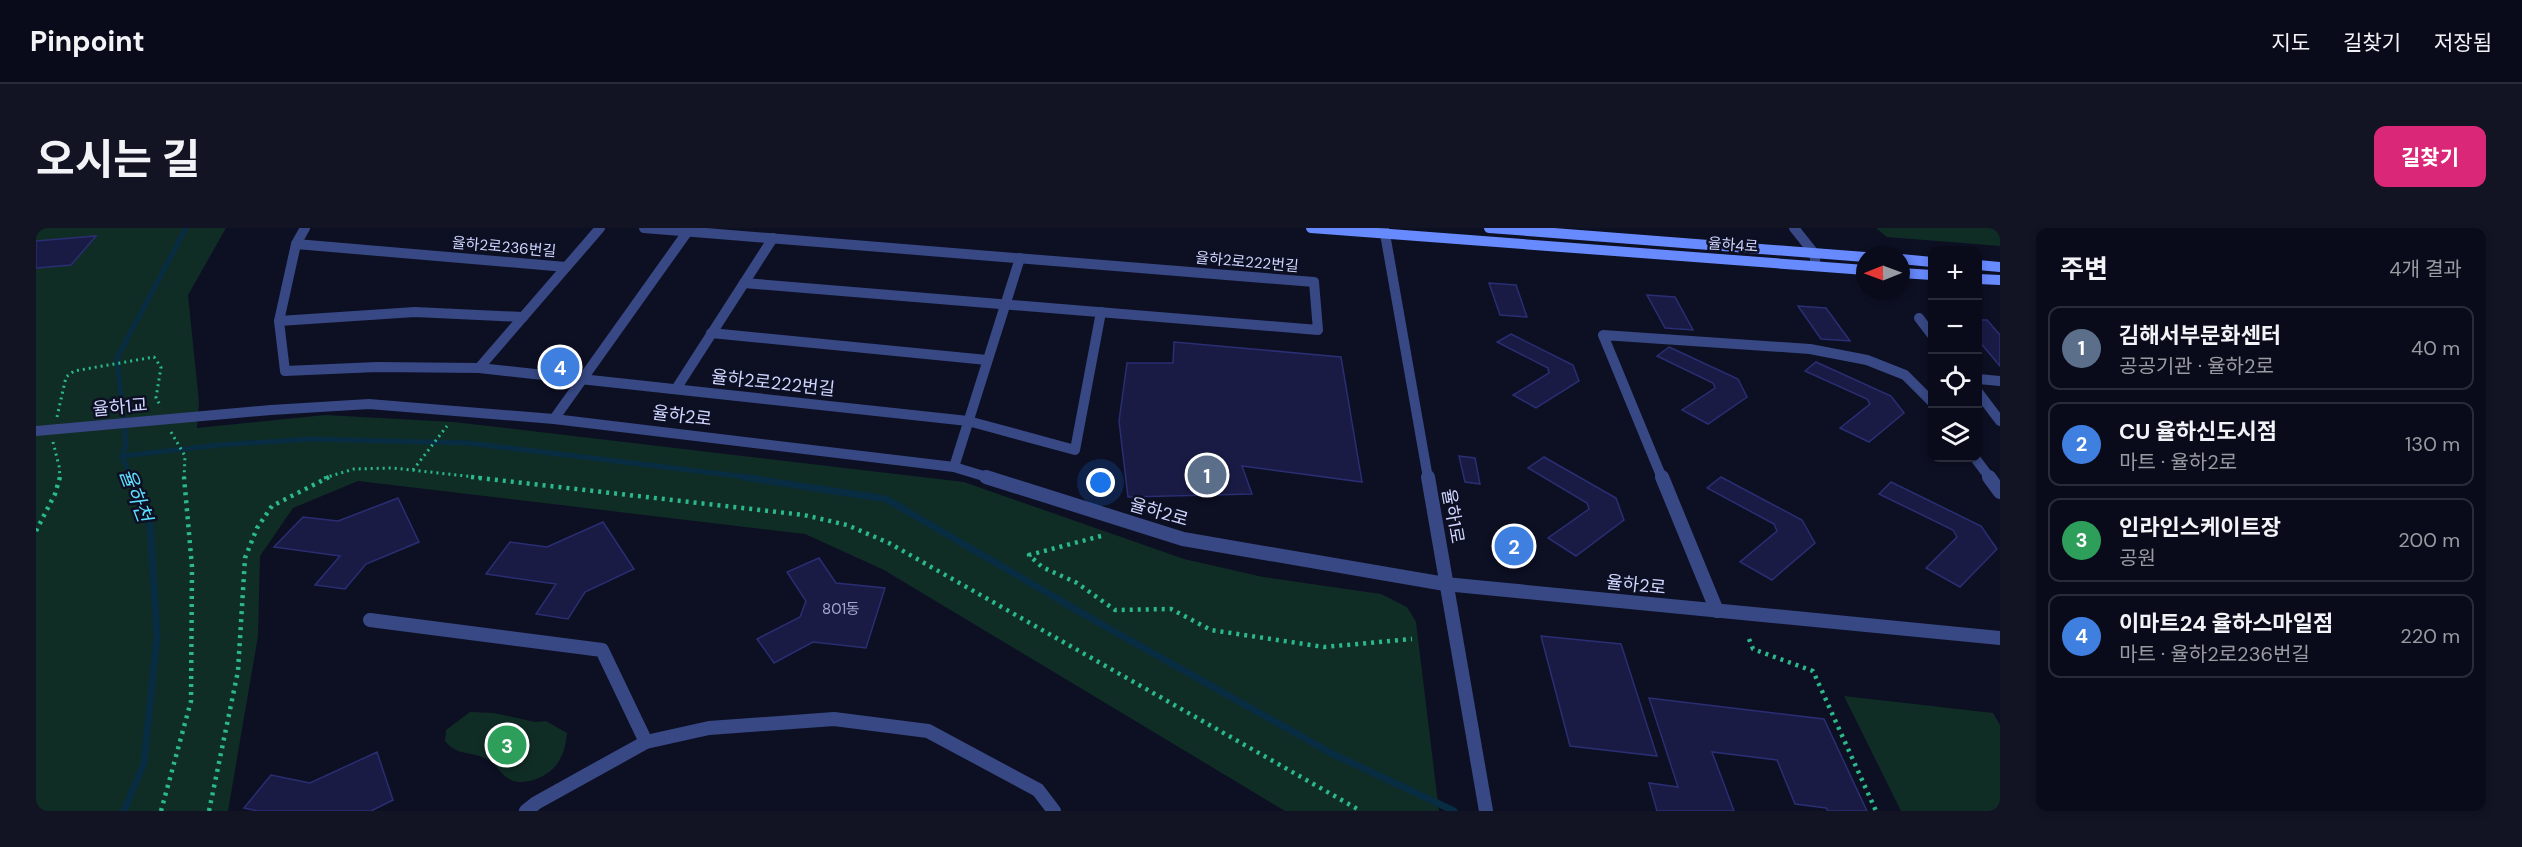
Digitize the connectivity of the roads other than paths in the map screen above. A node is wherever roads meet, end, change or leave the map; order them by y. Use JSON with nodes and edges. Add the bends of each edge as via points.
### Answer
{"nodes":[{"id":1,"x":305,"y":228,"type":"edge"},
{"id":2,"x":600,"y":228,"type":"edge"},
{"id":3,"x":644,"y":228,"type":"edge"},
{"id":4,"x":1311,"y":228,"type":"edge"},
{"id":5,"x":1489,"y":228,"type":"edge"},
{"id":6,"x":1794,"y":228,"type":"edge"},
{"id":7,"x":688,"y":231,"type":"junction"},
{"id":8,"x":1384,"y":231,"type":"edge"},
{"id":9,"x":773,"y":238,"type":"junction"},
{"id":10,"x":296,"y":244,"type":"junction"},
{"id":11,"x":1814,"y":253,"type":"junction"},
{"id":12,"x":1856,"y":256,"type":"edge"},
{"id":13,"x":1020,"y":258,"type":"junction"},
{"id":14,"x":1910,"y":260,"type":"edge"},
{"id":15,"x":1928,"y":262,"type":"edge"},
{"id":16,"x":1982,"y":265,"type":"edge"},
{"id":17,"x":1816,"y":266,"type":"junction"},
{"id":18,"x":566,"y":267,"type":"junction"},
{"id":19,"x":2000,"y":267,"type":"edge"},
{"id":20,"x":1856,"y":269,"type":"edge"},
{"id":21,"x":1910,"y":274,"type":"edge"},
{"id":22,"x":1928,"y":275,"type":"edge"},
{"id":23,"x":1982,"y":279,"type":"edge"},
{"id":24,"x":2000,"y":280,"type":"edge"},
{"id":25,"x":744,"y":283,"type":"junction"},
{"id":26,"x":1005,"y":304,"type":"junction"},
{"id":27,"x":1101,"y":312,"type":"junction"},
{"id":28,"x":523,"y":317,"type":"junction"},
{"id":29,"x":1919,"y":318,"type":"dead end"},
{"id":30,"x":279,"y":321,"type":"junction"},
{"id":31,"x":1928,"y":330,"type":"edge"},
{"id":32,"x":711,"y":333,"type":"junction"},
{"id":33,"x":987,"y":360,"type":"junction"},
{"id":34,"x":479,"y":368,"type":"junction"},
{"id":35,"x":582,"y":379,"type":"junction"},
{"id":36,"x":1982,"y":379,"type":"edge"},
{"id":37,"x":2000,"y":381,"type":"edge"},
{"id":38,"x":676,"y":389,"type":"junction"},
{"id":39,"x":1928,"y":398,"type":"edge"},
{"id":40,"x":1982,"y":398,"type":"edge"},
{"id":41,"x":207,"y":416,"type":"joint"},
{"id":42,"x":554,"y":419,"type":"junction"},
{"id":43,"x":968,"y":421,"type":"junction"},
{"id":44,"x":2000,"y":421,"type":"edge"},
{"id":45,"x":36,"y":431,"type":"edge"},
{"id":46,"x":1978,"y":462,"type":"edge"},
{"id":47,"x":954,"y":467,"type":"junction"},
{"id":48,"x":2000,"y":492,"type":"edge"},
{"id":49,"x":1445,"y":584,"type":"junction"},
{"id":50,"x":1717,"y":611,"type":"junction"},
{"id":51,"x":370,"y":620,"type":"dead end"},
{"id":52,"x":2000,"y":638,"type":"edge"},
{"id":53,"x":646,"y":742,"type":"junction"},
{"id":54,"x":526,"y":811,"type":"edge"},
{"id":55,"x":1054,"y":811,"type":"edge"},
{"id":56,"x":1486,"y":811,"type":"edge"}],
"edges":[{"from":1,"to":10,"type":"street"},
{"from":2,"to":18,"type":"street","name":"율하2로236번길"},
{"from":3,"to":7,"type":"street"},
{"from":4,"to":8,"type":"main road","name":"율하4로"},
{"from":5,"to":11,"type":"main road","name":"율하4로"},
{"from":6,"to":11,"type":"street"},
{"from":7,"to":9,"type":"street"},
{"from":7,"to":35,"type":"street"},
{"from":8,"to":17,"type":"main road","name":"율하4로"},
{"from":8,"to":49,"type":"street","name":"율하1로"},
{"from":9,"to":13,"type":"street","name":"율하2로222번길"},
{"from":9,"to":25,"type":"street","name":"율하2로222번길"},
{"from":10,"to":18,"type":"street","name":"율하2로236번길"},
{"from":10,"to":30,"type":"street"},
{"from":11,"to":12,"type":"main road","name":"율하4로"},
{"from":11,"to":17,"type":"street"},
{"from":13,"to":26,"type":"street"},
{"from":13,"to":27,"type":"street","name":"율하2로222번길","via":[[1314,282],[1318,330]]},
{"from":14,"to":15,"type":"main road"},
{"from":16,"to":19,"type":"main road"},
{"from":17,"to":20,"type":"main road","name":"율하4로"},
{"from":18,"to":28,"type":"street","name":"율하2로236번길"},
{"from":21,"to":22,"type":"main road"},
{"from":23,"to":24,"type":"main road"},
{"from":25,"to":26,"type":"street","name":"율하2로222번길"},
{"from":25,"to":32,"type":"street","name":"율하2로222번길"},
{"from":26,"to":27,"type":"street","name":"율하2로222번길"},
{"from":26,"to":33,"type":"street"},
{"from":27,"to":43,"type":"street","name":"율하2로222번길","via":[[1075,450]]},
{"from":28,"to":30,"type":"street","via":[[415,312]]},
{"from":28,"to":34,"type":"street","name":"율하2로236번길"},
{"from":29,"to":31,"type":"street"},
{"from":30,"to":34,"type":"street","via":[[285,371]]},
{"from":32,"to":33,"type":"street"},
{"from":32,"to":38,"type":"street","name":"율하2로222번길"},
{"from":33,"to":43,"type":"street"},
{"from":34,"to":35,"type":"street"},
{"from":35,"to":38,"type":"street"},
{"from":35,"to":42,"type":"street"},
{"from":36,"to":37,"type":"street"},
{"from":38,"to":43,"type":"street","name":"율하2로222번길"},
{"from":39,"to":50,"type":"street","via":[[1905,375],[1867,360],[1810,350],[1603,334]]},
{"from":40,"to":44,"type":"street"},
{"from":41,"to":42,"type":"street","name":"율하2로","via":[[369,404]]},
{"from":41,"to":45,"type":"street","name":"율하1교"},
{"from":42,"to":47,"type":"street","name":"율하2로"},
{"from":43,"to":47,"type":"street"},
{"from":46,"to":48,"type":"street"},
{"from":47,"to":49,"type":"street","name":"율하2로","via":[[1183,538]]},
{"from":49,"to":50,"type":"street","name":"율하2로"},
{"from":49,"to":56,"type":"street","name":"율하1로"},
{"from":50,"to":52,"type":"street","name":"율하2로"},
{"from":51,"to":53,"type":"street","via":[[603,650]]},
{"from":53,"to":54,"type":"street"},
{"from":53,"to":55,"type":"street","via":[[709,728],[834,719],[928,731],[1038,790]]}]}
